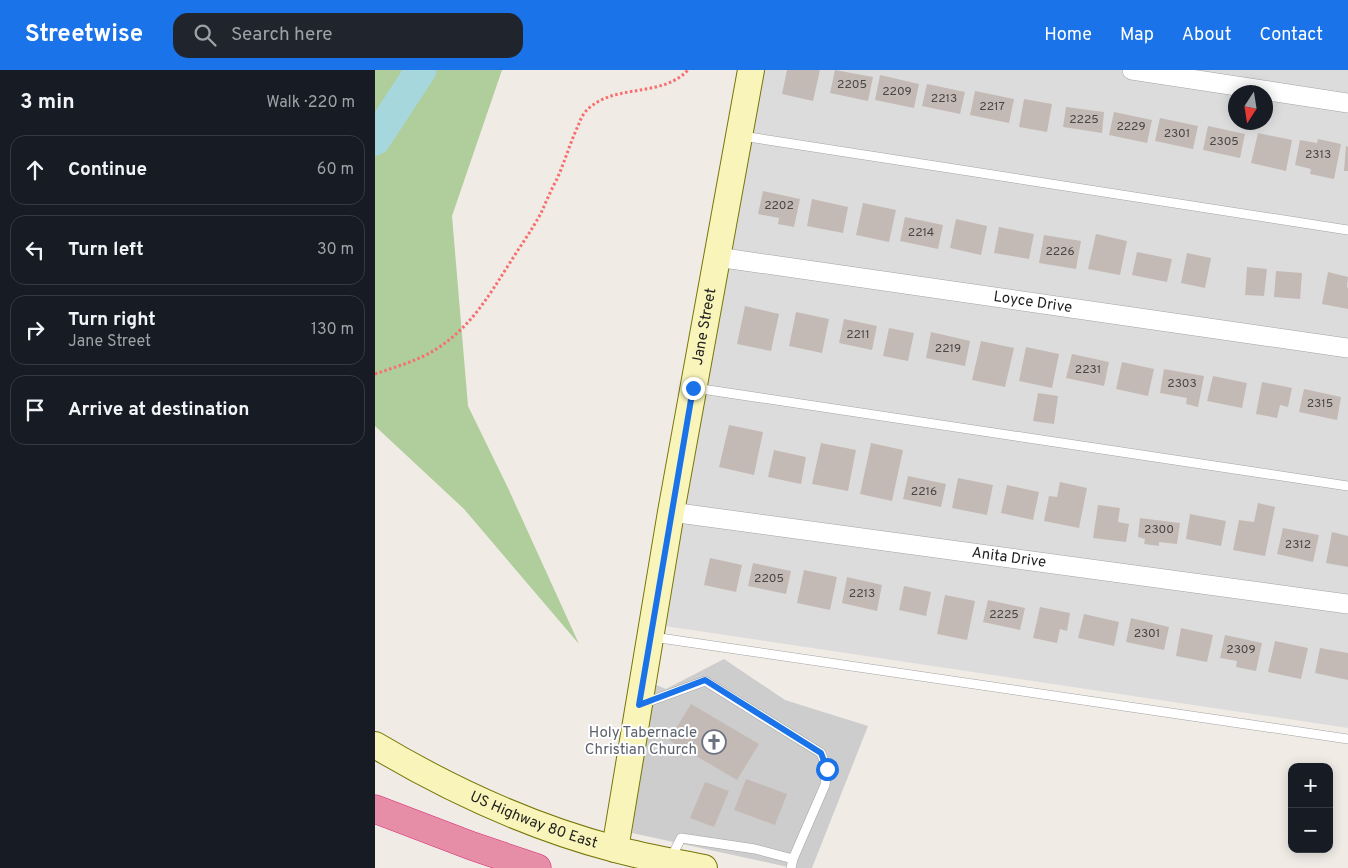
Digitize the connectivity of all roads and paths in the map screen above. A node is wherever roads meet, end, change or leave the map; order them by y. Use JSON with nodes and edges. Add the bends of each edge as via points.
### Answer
{"nodes":[{"id":1,"x":688,"y":70,"type":"edge"},
{"id":2,"x":751,"y":70,"type":"edge"},
{"id":3,"x":1133,"y":70,"type":"edge"},
{"id":4,"x":1348,"y":103,"type":"edge"},
{"id":5,"x":740,"y":136,"type":"junction"},
{"id":6,"x":1348,"y":230,"type":"edge"},
{"id":7,"x":717,"y":257,"type":"junction"},
{"id":8,"x":1348,"y":348,"type":"edge"},
{"id":9,"x":375,"y":374,"type":"edge"},
{"id":10,"x":693,"y":388,"type":"junction"},
{"id":11,"x":1348,"y":486,"type":"edge"},
{"id":12,"x":671,"y":512,"type":"junction"},
{"id":13,"x":1348,"y":604,"type":"edge"},
{"id":14,"x":651,"y":637,"type":"junction"},
{"id":15,"x":639,"y":705,"type":"junction"},
{"id":16,"x":1348,"y":739,"type":"edge"},
{"id":17,"x":375,"y":745,"type":"edge"},
{"id":18,"x":375,"y":809,"type":"edge"},
{"id":19,"x":615,"y":849,"type":"junction"},
{"id":20,"x":669,"y":861,"type":"junction"},
{"id":21,"x":792,"y":863,"type":"edge"},
{"id":22,"x":537,"y":868,"type":"edge"},
{"id":23,"x":704,"y":868,"type":"edge"}],
"edges":[{"from":1,"to":9,"type":"path","via":[[669,84],[617,94],[592,105],[573,136],[540,214],[483,306],[464,327],[434,350]]},
{"from":2,"to":5,"type":"street","name":"Jane Street"},
{"from":3,"to":4,"type":"street"},
{"from":5,"to":6,"type":"lane"},
{"from":5,"to":7,"type":"street","name":"Jane Street"},
{"from":7,"to":8,"type":"street","name":"Loyce Drive"},
{"from":7,"to":10,"type":"street","name":"Jane Street"},
{"from":10,"to":11,"type":"lane"},
{"from":10,"to":12,"type":"street","name":"Jane Street"},
{"from":12,"to":13,"type":"street","name":"Anita Drive"},
{"from":12,"to":14,"type":"street","name":"Jane Street"},
{"from":14,"to":15,"type":"street","name":"Jane Street"},
{"from":14,"to":16,"type":"lane"},
{"from":15,"to":19,"type":"street","name":"Jane Street"},
{"from":15,"to":21,"type":"lane","via":[[705,680],[821,753],[827,769],[825,785]]},
{"from":17,"to":19,"type":"street","name":"US Highway 80 East","via":[[482,801],[529,821]]},
{"from":18,"to":22,"type":"highway"},
{"from":19,"to":20,"type":"street","name":"US Highway 80 East"},
{"from":20,"to":21,"type":"lane","via":[[681,838],[755,849]]},
{"from":20,"to":23,"type":"street","name":"US Highway 80 East"}]}
